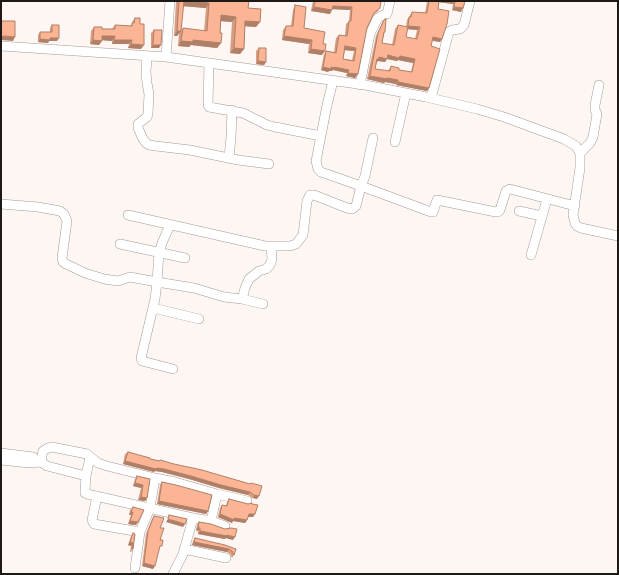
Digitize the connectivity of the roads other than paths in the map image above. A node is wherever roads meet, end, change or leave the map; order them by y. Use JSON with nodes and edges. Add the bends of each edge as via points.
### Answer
{"nodes":[{"id":1,"x":170,"y":1,"type":"edge"},
{"id":2,"x":390,"y":1,"type":"edge"},
{"id":3,"x":470,"y":1,"type":"edge"},
{"id":4,"x":1,"y":46,"type":"edge"},
{"id":5,"x":147,"y":56,"type":"junction"},
{"id":6,"x":166,"y":57,"type":"junction"},
{"id":7,"x":209,"y":63,"type":"junction"},
{"id":8,"x":333,"y":81,"type":"junction"},
{"id":9,"x":360,"y":85,"type":"junction"},
{"id":10,"x":599,"y":85,"type":"dead end"},
{"id":11,"x":406,"y":93,"type":"junction"},
{"id":12,"x":430,"y":98,"type":"junction"},
{"id":13,"x":232,"y":110,"type":"junction"},
{"id":14,"x":321,"y":136,"type":"junction"},
{"id":15,"x":373,"y":138,"type":"dead end"},
{"id":16,"x":395,"y":142,"type":"dead end"},
{"id":17,"x":580,"y":153,"type":"junction"},
{"id":18,"x":229,"y":158,"type":"junction"},
{"id":19,"x":269,"y":164,"type":"dead end"},
{"id":20,"x":361,"y":186,"type":"junction"},
{"id":21,"x":547,"y":199,"type":"junction"},
{"id":22,"x":1,"y":204,"type":"edge"},
{"id":23,"x":575,"y":206,"type":"junction"},
{"id":24,"x":519,"y":211,"type":"dead end"},
{"id":25,"x":128,"y":215,"type":"dead end"},
{"id":26,"x":542,"y":216,"type":"junction"},
{"id":27,"x":170,"y":225,"type":"junction"},
{"id":28,"x":618,"y":236,"type":"edge"},
{"id":29,"x":120,"y":244,"type":"dead end"},
{"id":30,"x":271,"y":247,"type":"junction"},
{"id":31,"x":159,"y":253,"type":"junction"},
{"id":32,"x":531,"y":255,"type":"dead end"},
{"id":33,"x":185,"y":258,"type":"dead end"},
{"id":34,"x":157,"y":282,"type":"junction"},
{"id":35,"x":242,"y":299,"type":"junction"},
{"id":36,"x":263,"y":304,"type":"dead end"},
{"id":37,"x":153,"y":308,"type":"junction"},
{"id":38,"x":199,"y":319,"type":"dead end"},
{"id":39,"x":173,"y":369,"type":"dead end"},
{"id":40,"x":1,"y":453,"type":"edge"},
{"id":41,"x":90,"y":457,"type":"junction"},
{"id":42,"x":1,"y":460,"type":"edge"},
{"id":43,"x":42,"y":460,"type":"junction"},
{"id":44,"x":86,"y":476,"type":"junction"},
{"id":45,"x":155,"y":478,"type":"junction"},
{"id":46,"x":217,"y":494,"type":"junction"},
{"id":47,"x":97,"y":496,"type":"junction"},
{"id":48,"x":247,"y":501,"type":"dead end"},
{"id":49,"x":150,"y":508,"type":"junction"},
{"id":50,"x":193,"y":518,"type":"junction"},
{"id":51,"x":210,"y":521,"type":"junction"},
{"id":52,"x":225,"y":526,"type":"dead end"},
{"id":53,"x":140,"y":532,"type":"junction"},
{"id":54,"x":184,"y":549,"type":"junction"},
{"id":55,"x":226,"y":558,"type":"dead end"},
{"id":56,"x":135,"y":568,"type":"dead end"},
{"id":57,"x":173,"y":574,"type":"edge"}],
"edges":[{"from":1,"to":6,"type":"street"},
{"from":2,"to":9,"type":"street","via":[[387,14],[377,19],[370,34]]},
{"from":3,"to":12,"type":"street","via":[[464,24],[460,29],[449,32]]},
{"from":4,"to":5,"type":"street"},
{"from":5,"to":6,"type":"street"},
{"from":5,"to":18,"type":"street","via":[[148,114],[138,124],[143,139],[149,145]]},
{"from":6,"to":7,"type":"street"},
{"from":7,"to":8,"type":"street"},
{"from":7,"to":13,"type":"street","via":[[208,105]]},
{"from":8,"to":9,"type":"street"},
{"from":8,"to":14,"type":"street"},
{"from":9,"to":11,"type":"street"},
{"from":10,"to":17,"type":"street","via":[[593,138]]},
{"from":11,"to":12,"type":"street"},
{"from":11,"to":16,"type":"street"},
{"from":12,"to":17,"type":"street","via":[[504,117],[564,139],[576,146]]},
{"from":13,"to":14,"type":"street","via":[[267,125]]},
{"from":13,"to":18,"type":"street"},
{"from":14,"to":20,"type":"street","via":[[316,161],[318,169]]},
{"from":15,"to":20,"type":"street"},
{"from":17,"to":23,"type":"street"},
{"from":18,"to":19,"type":"street"},
{"from":20,"to":21,"type":"street","via":[[431,212],[438,200],[498,212],[506,191],[510,189]]},
{"from":20,"to":30,"type":"street","via":[[356,206],[352,209],[310,195],[303,235],[296,244]]},
{"from":21,"to":23,"type":"street"},
{"from":21,"to":26,"type":"street"},
{"from":22,"to":34,"type":"street","via":[[38,207],[64,214],[67,221],[63,262],[85,274],[104,280],[130,277]]},
{"from":23,"to":28,"type":"street","via":[[573,215],[577,226]]},
{"from":24,"to":26,"type":"street"},
{"from":25,"to":27,"type":"street"},
{"from":26,"to":32,"type":"street"},
{"from":27,"to":30,"type":"street"},
{"from":27,"to":31,"type":"street"},
{"from":29,"to":31,"type":"street"},
{"from":30,"to":35,"type":"street","via":[[270,265],[249,279]]},
{"from":31,"to":33,"type":"street"},
{"from":31,"to":34,"type":"street"},
{"from":34,"to":35,"type":"street"},
{"from":34,"to":37,"type":"street"},
{"from":35,"to":36,"type":"street"},
{"from":37,"to":38,"type":"street"},
{"from":37,"to":39,"type":"street","via":[[142,361]]},
{"from":40,"to":43,"type":"street"},
{"from":41,"to":43,"type":"street","via":[[87,454],[52,447],[43,451]]},
{"from":41,"to":44,"type":"street"},
{"from":41,"to":45,"type":"street","via":[[106,466]]},
{"from":42,"to":43,"type":"street","via":[[29,463]]},
{"from":43,"to":44,"type":"street","via":[[47,466]]},
{"from":44,"to":47,"type":"street","via":[[85,493]]},
{"from":45,"to":46,"type":"street"},
{"from":45,"to":49,"type":"street"},
{"from":46,"to":48,"type":"street"},
{"from":46,"to":51,"type":"street"},
{"from":47,"to":49,"type":"street"},
{"from":47,"to":53,"type":"street","via":[[92,520],[94,524]]},
{"from":49,"to":50,"type":"street"},
{"from":49,"to":53,"type":"street"},
{"from":50,"to":51,"type":"street"},
{"from":50,"to":54,"type":"street"},
{"from":51,"to":52,"type":"street"},
{"from":53,"to":56,"type":"street"},
{"from":54,"to":55,"type":"street"},
{"from":54,"to":57,"type":"street"}]}
